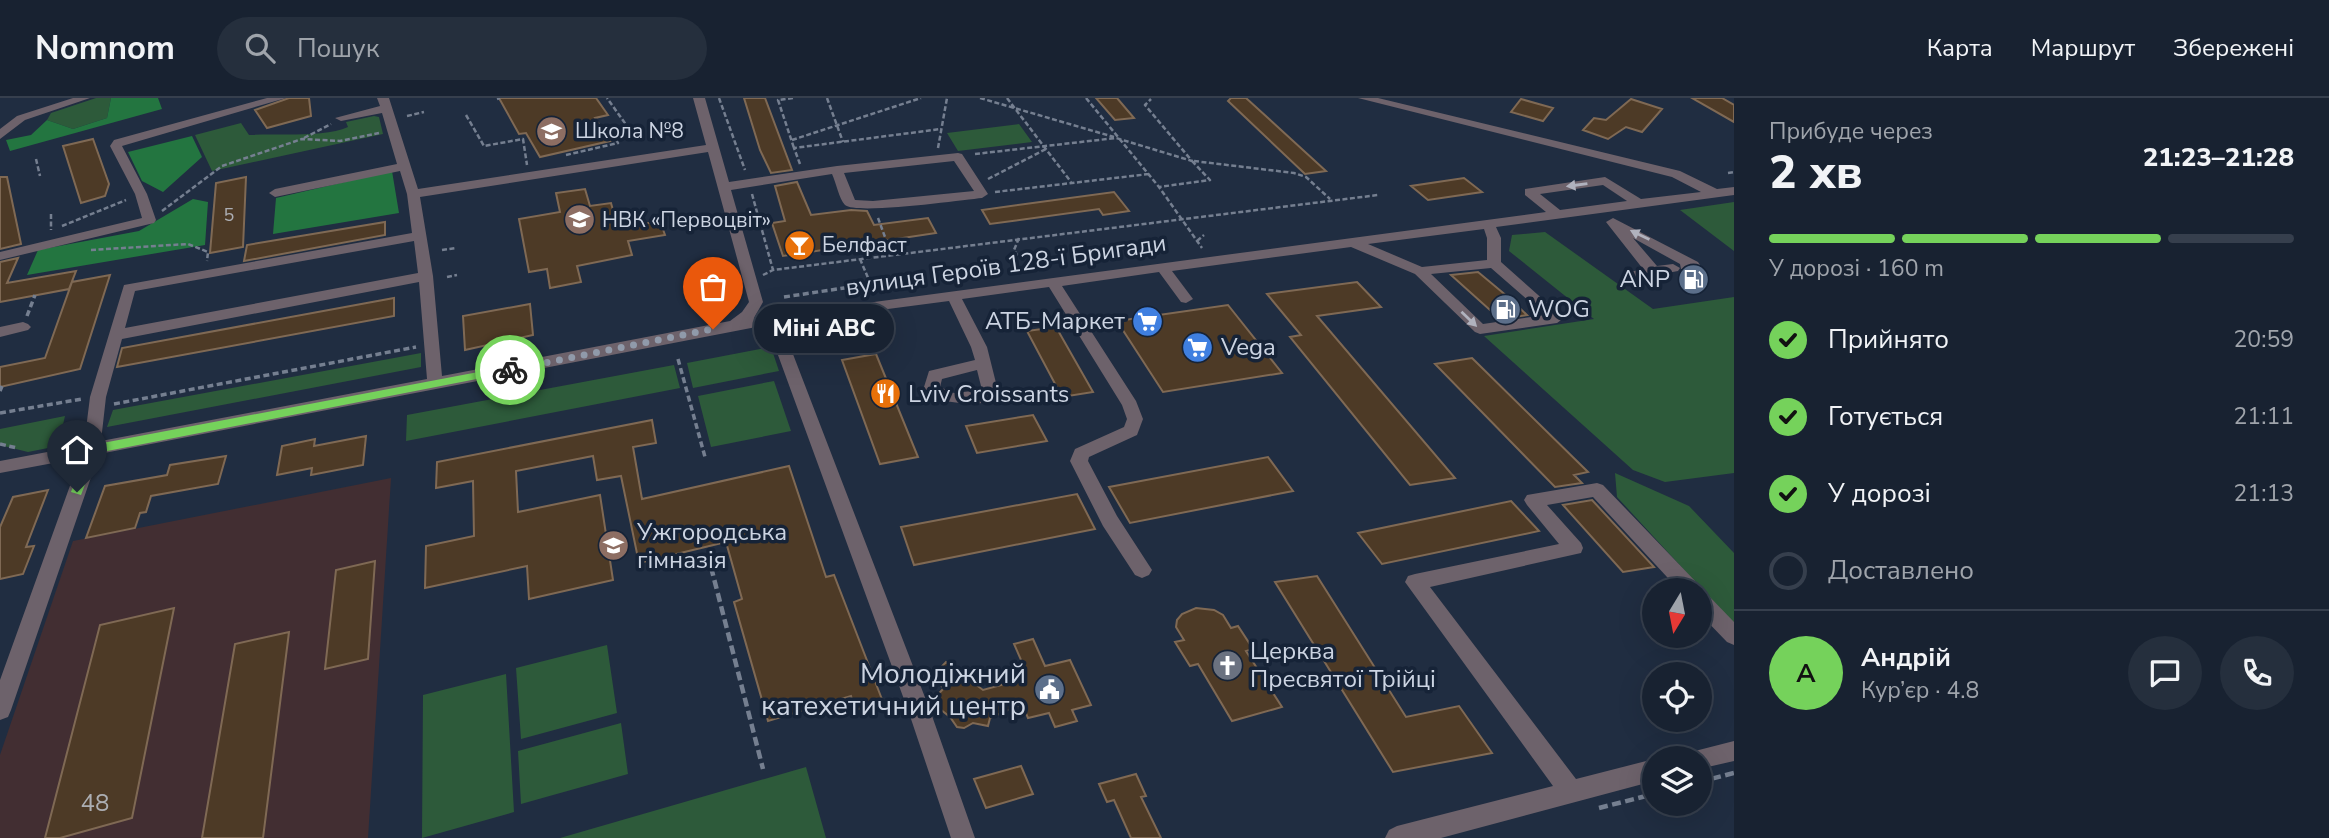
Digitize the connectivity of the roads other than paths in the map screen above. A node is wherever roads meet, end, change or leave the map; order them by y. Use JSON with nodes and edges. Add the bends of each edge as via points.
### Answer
{"nodes":[{"id":1,"x":83,"y":98,"type":"edge"},
{"id":2,"x":280,"y":98,"type":"edge"},
{"id":3,"x":699,"y":98,"type":"edge"},
{"id":4,"x":1364,"y":98,"type":"edge"},
{"id":5,"x":1387,"y":100,"type":"edge"},
{"id":6,"x":385,"y":103,"type":"edge"},
{"id":7,"x":341,"y":118,"type":"road end"},
{"id":8,"x":0,"y":135,"type":"edge"},
{"id":9,"x":713,"y":147,"type":"junction"},
{"id":10,"x":405,"y":166,"type":"junction"},
{"id":11,"x":837,"y":170,"type":"junction"},
{"id":12,"x":723,"y":187,"type":"junction"},
{"id":13,"x":1734,"y":191,"type":"edge"},
{"id":14,"x":275,"y":193,"type":"dead end"},
{"id":15,"x":1714,"y":193,"type":"junction"},
{"id":16,"x":413,"y":194,"type":"junction"},
{"id":17,"x":1638,"y":203,"type":"junction"},
{"id":18,"x":1596,"y":208,"type":"junction"},
{"id":19,"x":1556,"y":214,"type":"junction"},
{"id":20,"x":1613,"y":222,"type":"junction"},
{"id":21,"x":1488,"y":223,"type":"junction"},
{"id":22,"x":419,"y":236,"type":"junction"},
{"id":23,"x":1349,"y":241,"type":"junction"},
{"id":24,"x":0,"y":256,"type":"edge"},
{"id":25,"x":1493,"y":263,"type":"junction"},
{"id":26,"x":1163,"y":267,"type":"junction"},
{"id":27,"x":1420,"y":271,"type":"junction"},
{"id":28,"x":1654,"y":271,"type":"junction"},
{"id":29,"x":426,"y":276,"type":"junction"},
{"id":30,"x":1052,"y":281,"type":"junction"},
{"id":31,"x":1637,"y":282,"type":"dead end"},
{"id":32,"x":953,"y":295,"type":"junction"},
{"id":33,"x":1186,"y":299,"type":"dead end"},
{"id":34,"x":756,"y":302,"type":"junction"},
{"id":35,"x":778,"y":318,"type":"junction"},
{"id":36,"x":735,"y":324,"type":"junction"},
{"id":37,"x":23,"y":327,"type":"road end"},
{"id":38,"x":0,"y":332,"type":"edge"},
{"id":39,"x":115,"y":335,"type":"junction"},
{"id":40,"x":981,"y":364,"type":"dead end"},
{"id":41,"x":435,"y":385,"type":"junction"},
{"id":42,"x":92,"y":449,"type":"junction"},
{"id":43,"x":0,"y":467,"type":"edge"},
{"id":44,"x":1142,"y":570,"type":"dead end"},
{"id":45,"x":1680,"y":578,"type":"edge"},
{"id":46,"x":1712,"y":613,"type":"edge"},
{"id":47,"x":1734,"y":636,"type":"edge"},
{"id":48,"x":0,"y":710,"type":"edge"},
{"id":49,"x":1734,"y":751,"type":"edge"},
{"id":50,"x":1712,"y":756,"type":"edge"},
{"id":51,"x":1642,"y":774,"type":"edge"},
{"id":52,"x":1571,"y":791,"type":"junction"},
{"id":53,"x":962,"y":838,"type":"edge"},
{"id":54,"x":1397,"y":838,"type":"edge"}],
"edges":[{"from":1,"to":8,"type":"street","via":[[21,118]]},
{"from":2,"to":24,"type":"street","via":[[118,143],[149,219]]},
{"from":3,"to":9,"type":"street"},
{"from":4,"to":5,"type":"street"},
{"from":5,"to":15,"type":"street","via":[[1676,174]]},
{"from":6,"to":7,"type":"street"},
{"from":6,"to":10,"type":"street"},
{"from":9,"to":12,"type":"street"},
{"from":9,"to":16,"type":"street"},
{"from":10,"to":14,"type":"street"},
{"from":10,"to":16,"type":"street"},
{"from":11,"to":11,"type":"street","via":[[850,203],[873,205],[980,189],[958,157]]},
{"from":11,"to":12,"type":"street"},
{"from":12,"to":34,"type":"street"},
{"from":13,"to":15,"type":"street","name":"вулиця Героїв 128-ї Бригади"},
{"from":15,"to":17,"type":"street","name":"вулиця Героїв 128-ї Бригади"},
{"from":16,"to":22,"type":"street"},
{"from":17,"to":18,"type":"street","name":"вулиця Героїв 128-ї Бригади"},
{"from":17,"to":19,"type":"street","one_way":true,"via":[[1605,181],[1530,192]]},
{"from":18,"to":19,"type":"street","name":"вулиця Героїв 128-ї Бригади"},
{"from":18,"to":20,"type":"street"},
{"from":19,"to":21,"type":"street","name":"вулиця Героїв 128-ї Бригади"},
{"from":20,"to":28,"type":"street"},
{"from":28,"to":20,"type":"street","one_way":true,"via":[[1693,265]]},
{"from":21,"to":23,"type":"street","name":"вулиця Героїв 128-ї Бригади"},
{"from":21,"to":25,"type":"street","via":[[1494,238]]},
{"from":22,"to":29,"type":"street"},
{"from":22,"to":39,"type":"street","via":[[129,288]]},
{"from":23,"to":26,"type":"street","name":"вулиця Героїв 128-ї Бригади"},
{"from":23,"to":27,"type":"street"},
{"from":25,"to":27,"type":"street"},
{"from":27,"to":25,"type":"street","one_way":true,"via":[[1479,329],[1558,318]]},
{"from":26,"to":30,"type":"street","name":"вулиця Героїв 128-ї Бригади"},
{"from":26,"to":33,"type":"street"},
{"from":28,"to":31,"type":"street","via":[[1630,276]]},
{"from":29,"to":39,"type":"street"},
{"from":29,"to":41,"type":"street"},
{"from":30,"to":32,"type":"street","name":"вулиця Героїв 128-ї Бригади"},
{"from":30,"to":44,"type":"street","via":[[1135,419],[1131,431],[1081,453],[1079,461]]},
{"from":32,"to":35,"type":"street","name":"вулиця Героїв 128-ї Бригади"},
{"from":32,"to":40,"type":"street","via":[[979,347]]},
{"from":34,"to":35,"type":"street"},
{"from":34,"to":36,"type":"street"},
{"from":35,"to":36,"type":"street","name":"вулиця Героїв 128-ї Бригади"},
{"from":35,"to":53,"type":"street"},
{"from":36,"to":41,"type":"street","name":"вулиця Героїв 128-ї Бригади"},
{"from":37,"to":38,"type":"street"},
{"from":39,"to":42,"type":"street","via":[[97,402]]},
{"from":41,"to":42,"type":"street","name":"вулиця Героїв 128-ї Бригади"},
{"from":42,"to":43,"type":"street","name":"вулиця Героїв 128-ї Бригади"},
{"from":42,"to":48,"type":"street"},
{"from":45,"to":52,"type":"street","via":[[1597,490],[1533,500],[1574,548],[1415,582]]},
{"from":46,"to":47,"type":"street"},
{"from":49,"to":50,"type":"street"},
{"from":51,"to":52,"type":"street"},
{"from":52,"to":54,"type":"street"}]}
